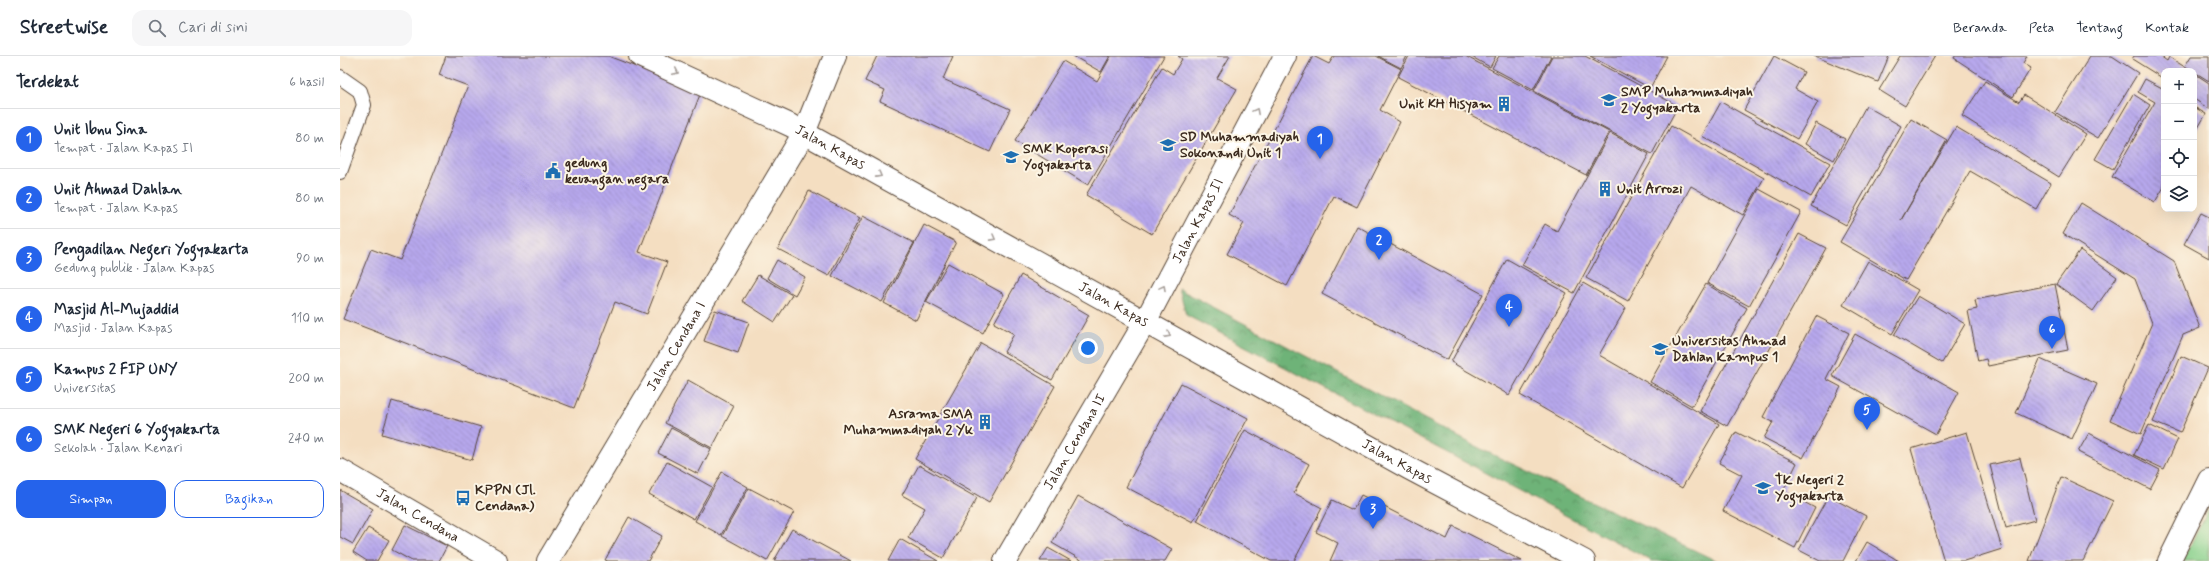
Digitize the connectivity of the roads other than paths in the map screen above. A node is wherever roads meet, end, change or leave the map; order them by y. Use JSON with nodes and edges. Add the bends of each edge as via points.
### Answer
{"nodes":[{"id":1,"x":640,"y":56,"type":"edge"},
{"id":2,"x":835,"y":56,"type":"edge"},
{"id":3,"x":1285,"y":56,"type":"edge"},
{"id":4,"x":340,"y":77,"type":"edge"},
{"id":5,"x":804,"y":133,"type":"junction"},
{"id":6,"x":340,"y":172,"type":"edge"},
{"id":7,"x":1145,"y":322,"type":"junction"},
{"id":8,"x":340,"y":470,"type":"edge"},
{"id":9,"x":2209,"y":480,"type":"edge"},
{"id":10,"x":496,"y":561,"type":"edge"},
{"id":11,"x":548,"y":561,"type":"edge"},
{"id":12,"x":1005,"y":561,"type":"edge"},
{"id":13,"x":1584,"y":561,"type":"edge"},
{"id":14,"x":2169,"y":561,"type":"edge"}],
"edges":[{"from":1,"to":5,"type":"street","name":"Jalan Kapas","one_way":true},
{"from":2,"to":5,"type":"street","name":"Jalan Cendana I"},
{"from":7,"to":3,"type":"street","name":"Jalan Kapas II","one_way":true},
{"from":4,"to":6,"type":"lane","via":[[360,91],[364,105]]},
{"from":5,"to":7,"type":"street","name":"Jalan Kapas","one_way":true},
{"from":5,"to":11,"type":"street","name":"Jalan Cendana I"},
{"from":7,"to":12,"type":"street","name":"Jalan Cendana II"},
{"from":7,"to":13,"type":"street","name":"Jalan Kapas","one_way":true,"via":[[1410,469]]},
{"from":8,"to":10,"type":"street","name":"Jalan Cendana"},
{"from":9,"to":14,"type":"street"}]}
